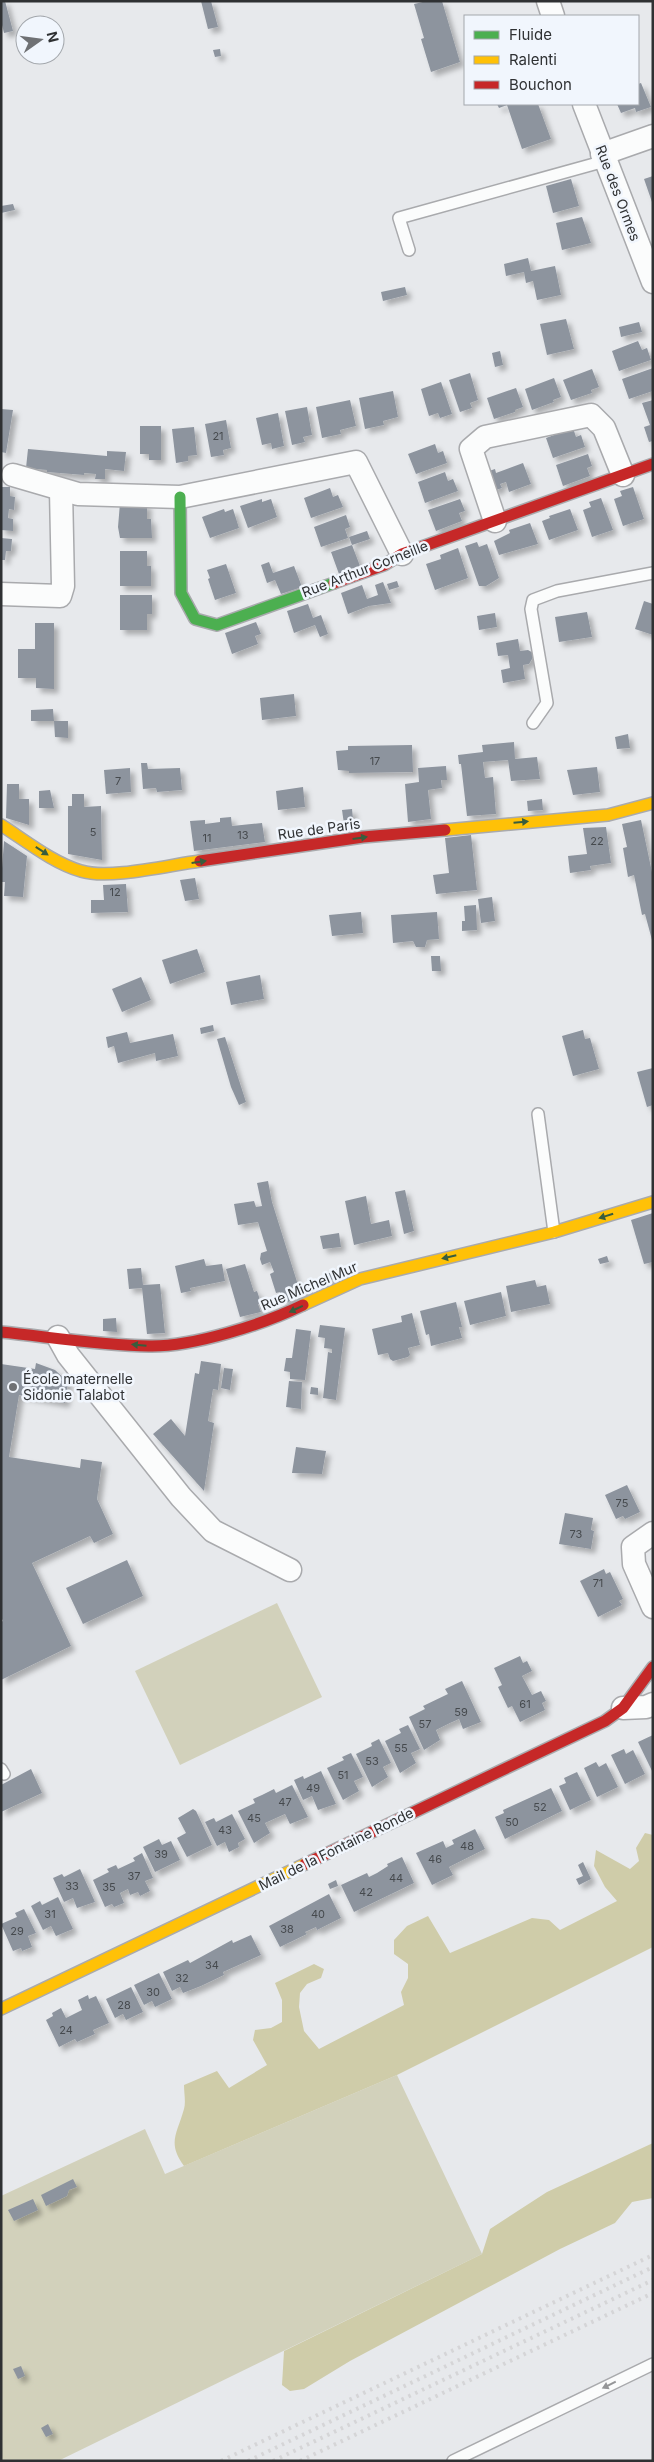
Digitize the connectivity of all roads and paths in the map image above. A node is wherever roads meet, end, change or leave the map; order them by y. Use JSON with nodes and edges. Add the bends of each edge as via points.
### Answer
{"nodes":[{"id":1,"x":548,"y":1,"type":"edge"},
{"id":2,"x":553,"y":15,"type":"edge"},
{"id":3,"x":584,"y":105,"type":"edge"},
{"id":4,"x":653,"y":136,"type":"edge"},
{"id":5,"x":604,"y":158,"type":"junction"},
{"id":6,"x":410,"y":250,"type":"dead end"},
{"id":7,"x":653,"y":282,"type":"edge"},
{"id":8,"x":653,"y":464,"type":"edge"},
{"id":9,"x":13,"y":475,"type":"dead end"},
{"id":10,"x":623,"y":475,"type":"junction"},
{"id":11,"x":60,"y":490,"type":"junction"},
{"id":12,"x":180,"y":497,"type":"junction"},
{"id":13,"x":495,"y":521,"type":"junction"},
{"id":14,"x":402,"y":554,"type":"junction"},
{"id":15,"x":653,"y":573,"type":"edge"},
{"id":16,"x":1,"y":594,"type":"edge"},
{"id":17,"x":533,"y":723,"type":"dead end"},
{"id":18,"x":653,"y":803,"type":"edge"},
{"id":19,"x":1,"y":825,"type":"edge"},
{"id":20,"x":538,"y":1114,"type":"dead end"},
{"id":21,"x":653,"y":1202,"type":"edge"},
{"id":22,"x":554,"y":1232,"type":"junction"},
{"id":23,"x":1,"y":1332,"type":"edge"},
{"id":24,"x":58,"y":1337,"type":"junction"},
{"id":25,"x":653,"y":1533,"type":"edge"},
{"id":26,"x":290,"y":1570,"type":"dead end"},
{"id":27,"x":653,"y":1607,"type":"edge"},
{"id":28,"x":653,"y":1667,"type":"edge"},
{"id":29,"x":653,"y":1704,"type":"edge"},
{"id":30,"x":623,"y":1708,"type":"junction"},
{"id":31,"x":1,"y":2009,"type":"edge"},
{"id":32,"x":653,"y":2364,"type":"edge"},
{"id":33,"x":453,"y":2461,"type":"edge"}],
"edges":[{"from":1,"to":2,"type":"street"},
{"from":3,"to":5,"type":"street","name":"Rue des Ormes"},
{"from":4,"to":5,"type":"street"},
{"from":5,"to":6,"type":"lane","via":[[400,218]]},
{"from":5,"to":7,"type":"street","name":"Rue des Ormes"},
{"from":8,"to":10,"type":"street","name":"Rue Arthur Corneille"},
{"from":9,"to":11,"type":"street"},
{"from":10,"to":13,"type":"street","name":"Rue Arthur Corneille"},
{"from":10,"to":13,"type":"street","via":[[604,428],[591,415],[485,437],[471,448]]},
{"from":11,"to":12,"type":"street","via":[[78,494]]},
{"from":11,"to":16,"type":"street","via":[[63,586],[60,596]]},
{"from":12,"to":14,"type":"street","via":[[356,462]]},
{"from":12,"to":14,"type":"street","name":"Rue Arthur Corneille","via":[[181,593],[195,619],[217,625],[384,565]]},
{"from":13,"to":14,"type":"street","name":"Rue Arthur Corneille"},
{"from":15,"to":17,"type":"lane","via":[[557,591],[532,600],[547,703]]},
{"from":19,"to":18,"type":"street","name":"Rue de Paris","one_way":true,"via":[[67,866],[83,872],[114,873],[362,837],[608,815]]},
{"from":20,"to":22,"type":"lane"},
{"from":21,"to":22,"type":"street","name":"Rue Michel Mur","one_way":true},
{"from":22,"to":24,"type":"street","name":"Rue Michel Mur","one_way":true,"via":[[360,1279],[274,1319],[188,1342],[150,1346]]},
{"from":23,"to":24,"type":"street","name":"Rue Michel Mur"},
{"from":24,"to":26,"type":"street","via":[[68,1355],[180,1498],[213,1531]]},
{"from":25,"to":27,"type":"street","via":[[633,1547],[634,1564]]},
{"from":28,"to":30,"type":"street","name":"Mail de la Fontaine Ronde"},
{"from":29,"to":30,"type":"street"},
{"from":30,"to":31,"type":"street","name":"Mail de la Fontaine Ronde","via":[[605,1721]]},
{"from":32,"to":33,"type":"lane","one_way":true}]}
